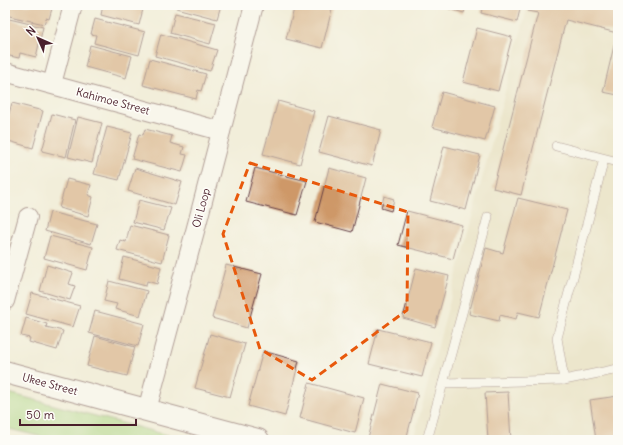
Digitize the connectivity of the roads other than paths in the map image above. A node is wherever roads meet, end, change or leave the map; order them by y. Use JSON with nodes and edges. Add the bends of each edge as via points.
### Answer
{"nodes":[{"id":1,"x":73,"y":5,"type":"edge"},
{"id":2,"x":254,"y":5,"type":"edge"},
{"id":3,"x":5,"y":72,"type":"edge"},
{"id":4,"x":52,"y":84,"type":"junction"},
{"id":5,"x":222,"y":131,"type":"junction"},
{"id":6,"x":556,"y":146,"type":"dead end"},
{"id":7,"x":604,"y":159,"type":"junction"},
{"id":8,"x":618,"y":162,"type":"edge"},
{"id":9,"x":28,"y":217,"type":"dead end"},
{"id":10,"x":488,"y":217,"type":"dead end"},
{"id":11,"x":5,"y":301,"type":"edge"},
{"id":12,"x":618,"y":369,"type":"edge"},
{"id":13,"x":5,"y":372,"type":"edge"},
{"id":14,"x":564,"y":380,"type":"junction"},
{"id":15,"x":443,"y":383,"type":"junction"},
{"id":16,"x":147,"y":410,"type":"junction"},
{"id":17,"x":258,"y":440,"type":"edge"},
{"id":18,"x":427,"y":440,"type":"edge"}],
"edges":[{"from":1,"to":4,"type":"street"},
{"from":2,"to":5,"type":"street","name":"Oli Loop"},
{"from":3,"to":4,"type":"street","name":"Kahimoe Street"},
{"from":4,"to":5,"type":"street","name":"Kahimoe Street"},
{"from":5,"to":16,"type":"street","name":"Oli Loop"},
{"from":6,"to":7,"type":"lane"},
{"from":7,"to":8,"type":"lane"},
{"from":7,"to":14,"type":"lane","via":[[557,338]]},
{"from":9,"to":11,"type":"street"},
{"from":10,"to":15,"type":"lane"},
{"from":12,"to":14,"type":"lane"},
{"from":13,"to":16,"type":"street","name":"Ukee Street"},
{"from":14,"to":15,"type":"lane"},
{"from":15,"to":18,"type":"lane"},
{"from":16,"to":17,"type":"street","name":"Ukee Street"}]}
